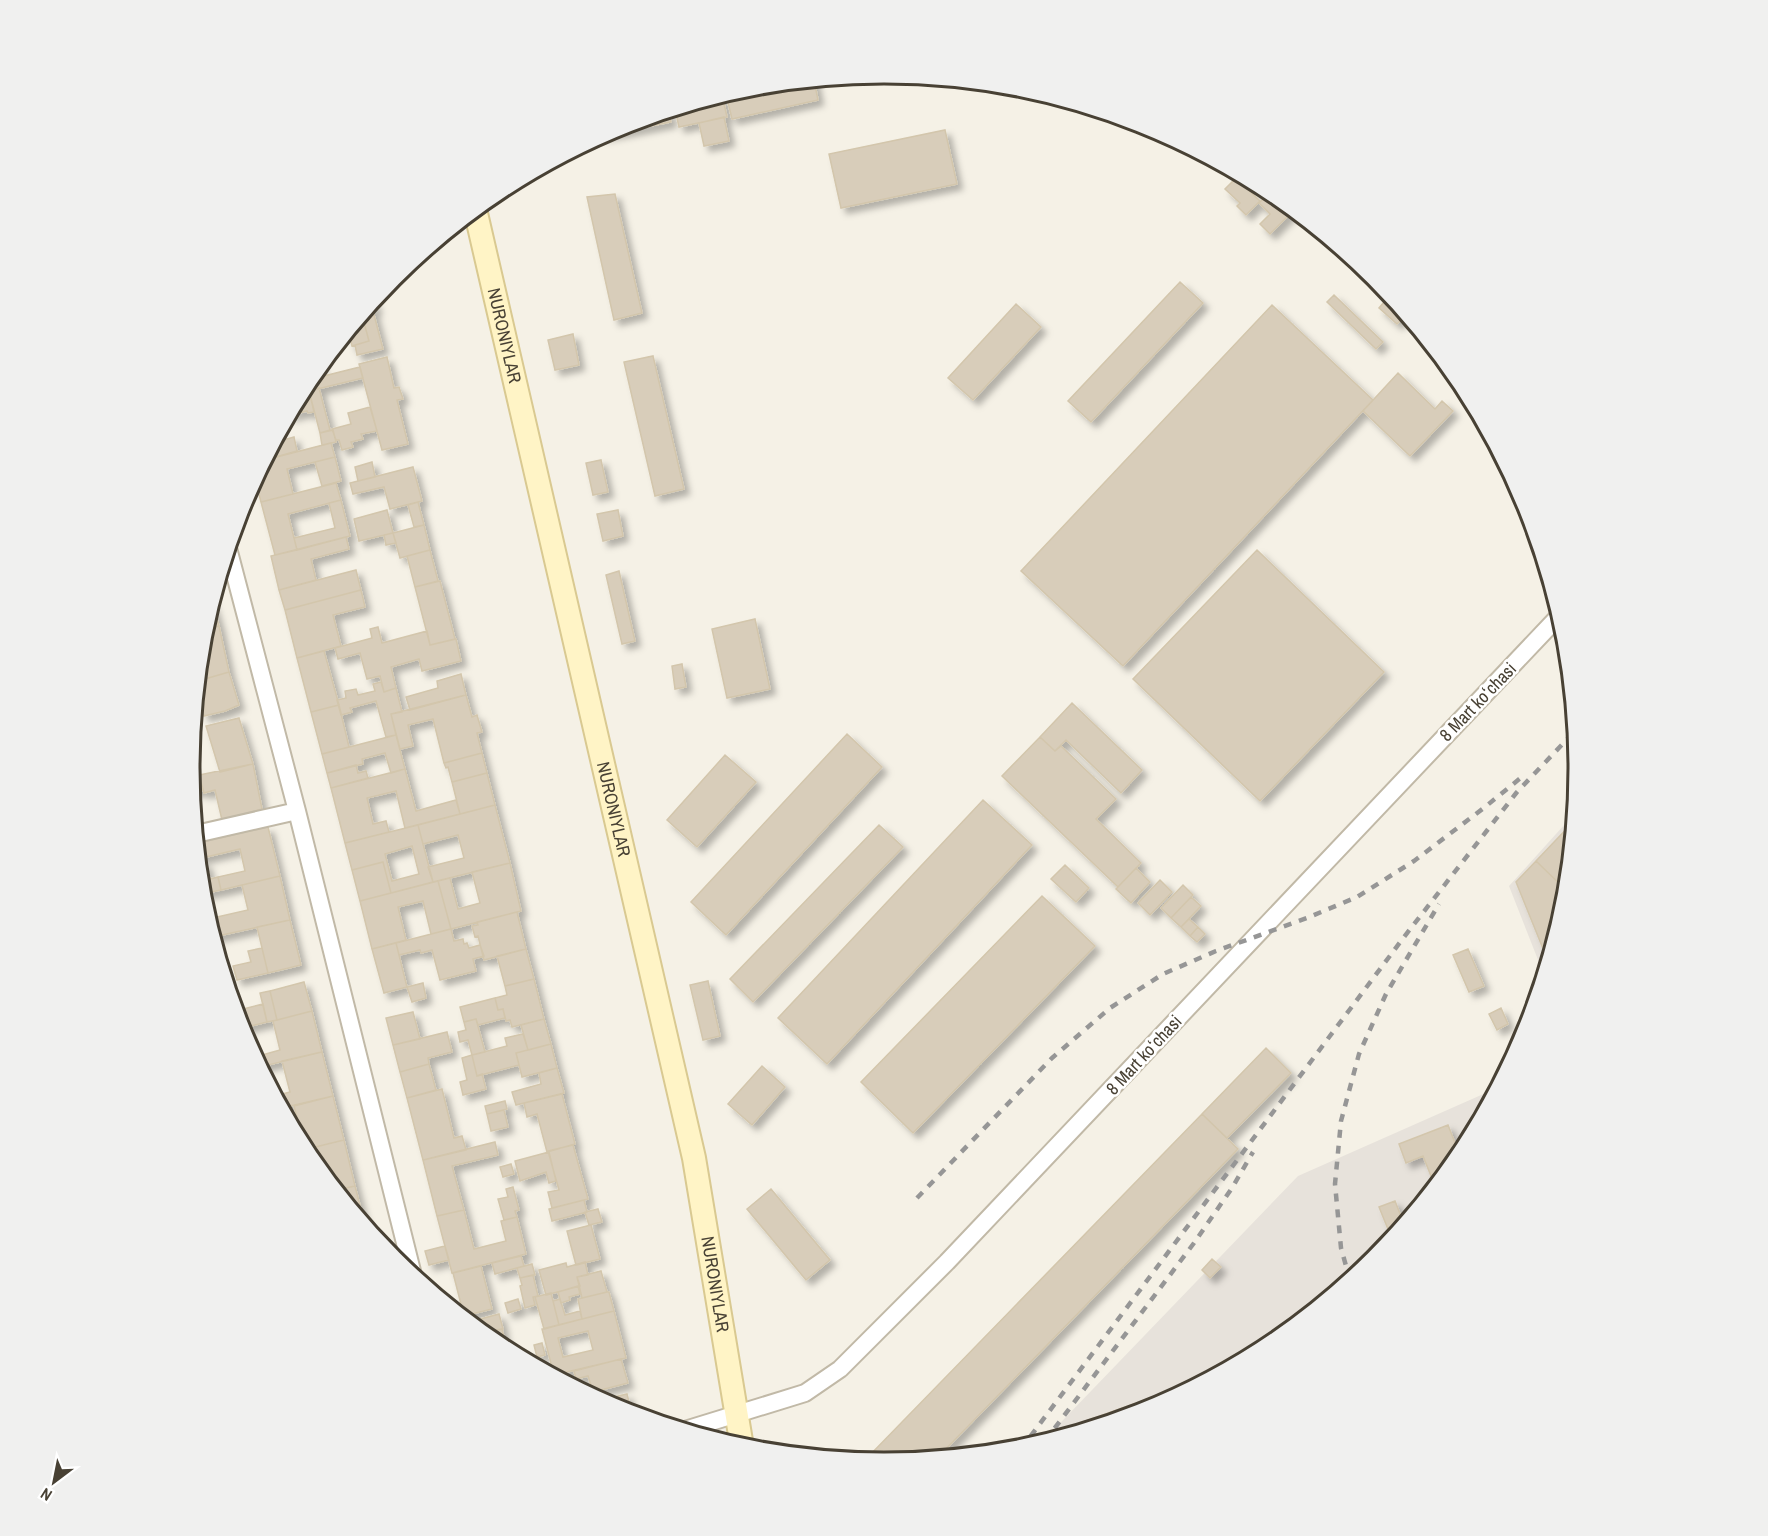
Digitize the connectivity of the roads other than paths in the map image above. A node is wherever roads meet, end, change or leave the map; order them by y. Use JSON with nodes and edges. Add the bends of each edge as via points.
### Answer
{"nodes":[{"id":1,"x":477,"y":218,"type":"edge"},
{"id":2,"x":232,"y":562,"type":"edge"},
{"id":3,"x":1552,"y":623,"type":"edge"},
{"id":4,"x":297,"y":811,"type":"junction"},
{"id":5,"x":203,"y":832,"type":"edge"},
{"id":6,"x":409,"y":1261,"type":"edge"},
{"id":7,"x":737,"y":1414,"type":"junction"},
{"id":8,"x":698,"y":1426,"type":"edge"},
{"id":9,"x":740,"y":1437,"type":"edge"}],
"edges":[{"from":1,"to":7,"type":"main road","name":"NURONIYLAR","via":[[693,1158]]},
{"from":2,"to":4,"type":"street"},
{"from":3,"to":7,"type":"street","name":"8 Mart koʻchasi","via":[[972,1236],[840,1369],[805,1393]]},
{"from":4,"to":5,"type":"street"},
{"from":4,"to":6,"type":"street"},
{"from":7,"to":8,"type":"street","name":"8 Mart koʻchasi"},
{"from":7,"to":9,"type":"main road","name":"NURONIYLAR"}]}
